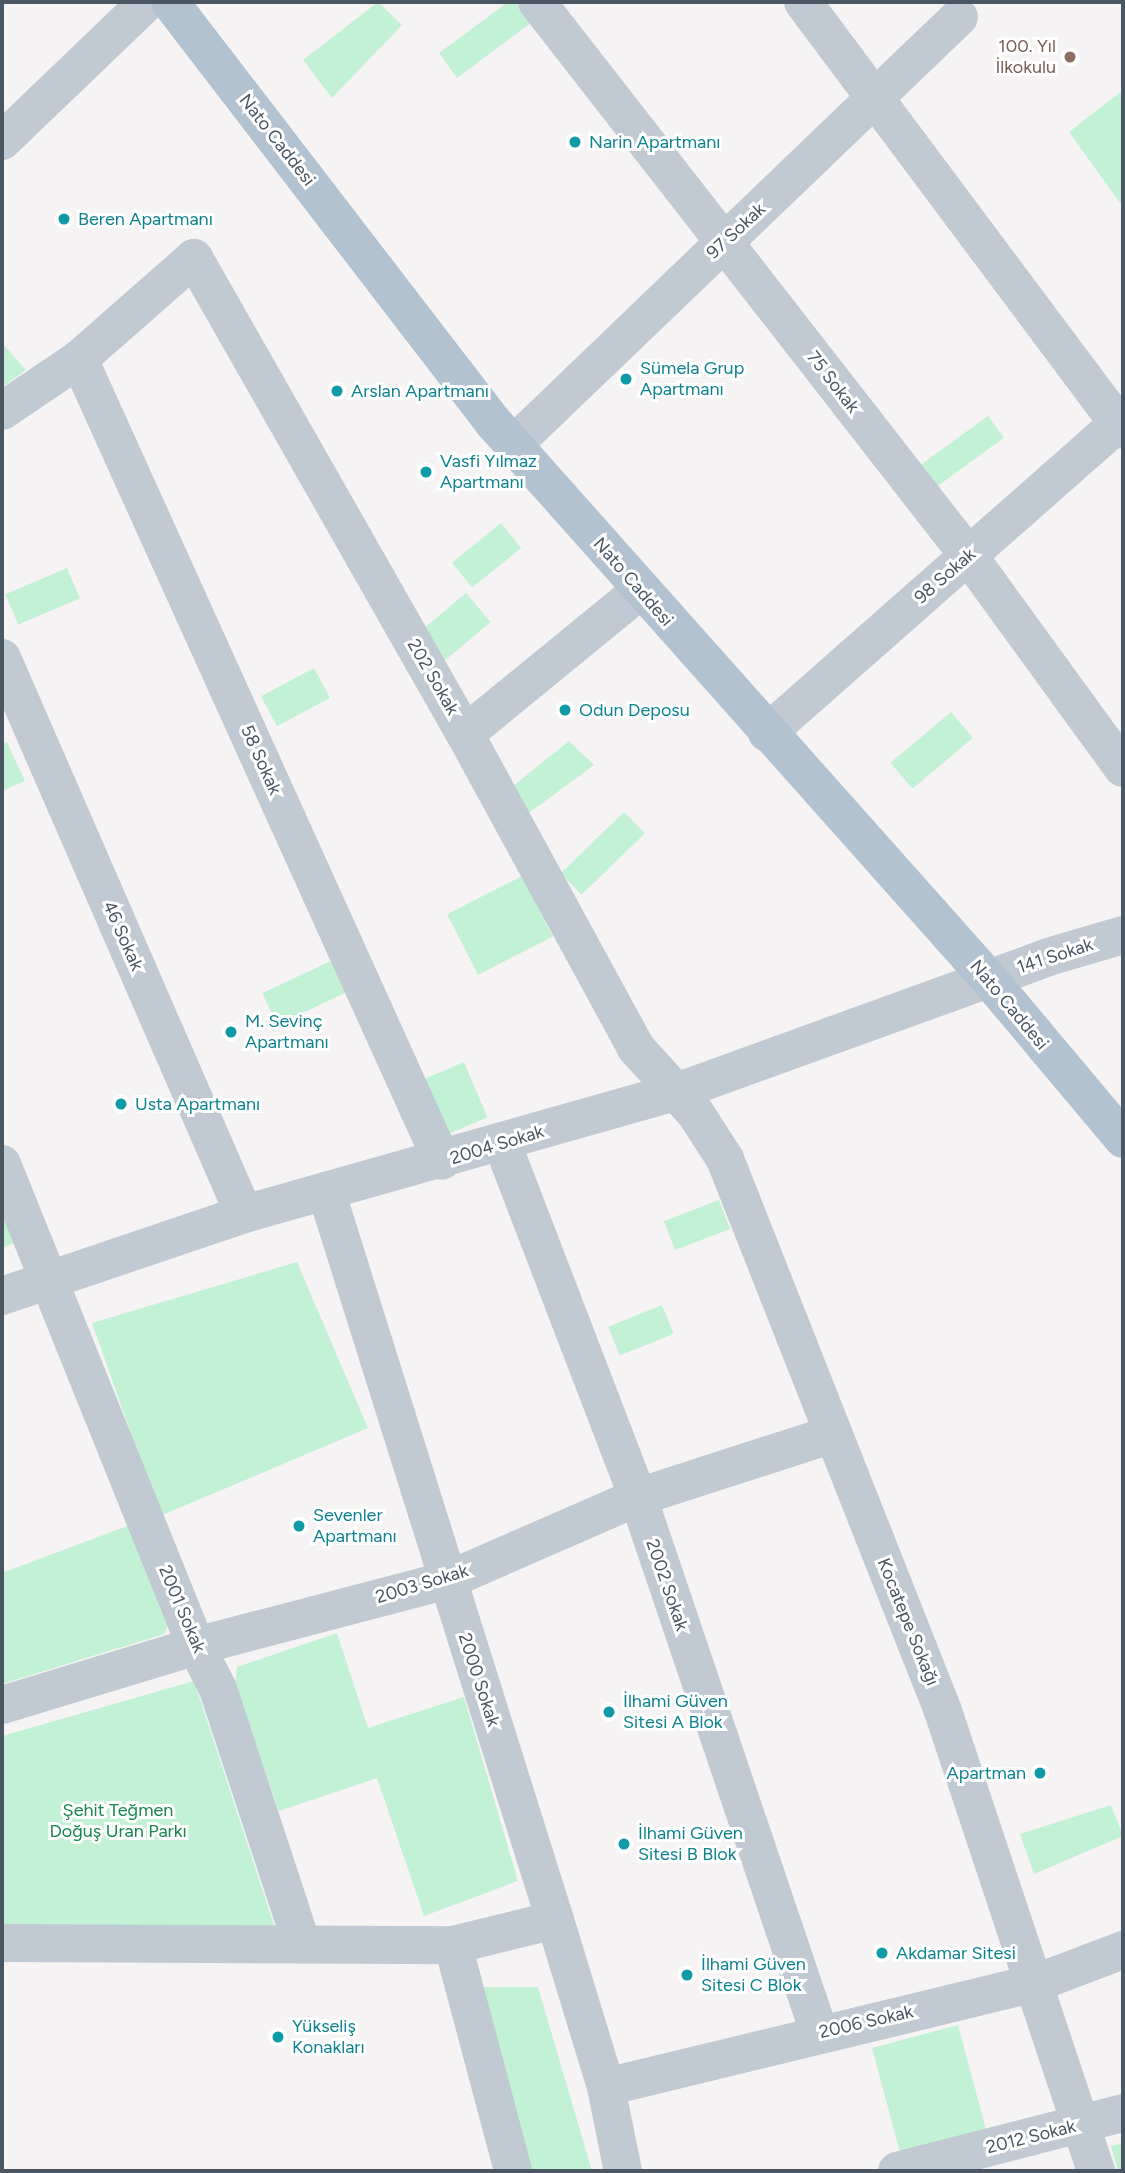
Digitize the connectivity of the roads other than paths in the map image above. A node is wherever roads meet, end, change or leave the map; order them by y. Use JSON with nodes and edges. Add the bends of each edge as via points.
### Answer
{"nodes":[{"id":1,"x":147,"y":2,"type":"edge"},
{"id":2,"x":170,"y":2,"type":"edge"},
{"id":3,"x":537,"y":2,"type":"edge"},
{"id":4,"x":803,"y":2,"type":"edge"},
{"id":5,"x":959,"y":18,"type":"dead end"},
{"id":6,"x":877,"y":99,"type":"junction"},
{"id":7,"x":2,"y":141,"type":"edge"},
{"id":8,"x":724,"y":242,"type":"junction"},
{"id":9,"x":79,"y":359,"type":"junction"},
{"id":10,"x":2,"y":411,"type":"edge"},
{"id":11,"x":1122,"y":424,"type":"edge"},
{"id":12,"x":513,"y":445,"type":"junction"},
{"id":13,"x":968,"y":555,"type":"junction"},
{"id":14,"x":640,"y":591,"type":"junction"},
{"id":15,"x":2,"y":658,"type":"edge"},
{"id":16,"x":767,"y":733,"type":"junction"},
{"id":17,"x":465,"y":734,"type":"junction"},
{"id":18,"x":1123,"y":768,"type":"edge"},
{"id":19,"x":1123,"y":935,"type":"edge"},
{"id":20,"x":988,"y":978,"type":"junction"},
{"id":21,"x":676,"y":1092,"type":"junction"},
{"id":22,"x":1123,"y":1139,"type":"edge"},
{"id":23,"x":502,"y":1143,"type":"junction"},
{"id":24,"x":442,"y":1161,"type":"junction"},
{"id":25,"x":2,"y":1164,"type":"edge"},
{"id":26,"x":326,"y":1191,"type":"junction"},
{"id":27,"x":244,"y":1214,"type":"junction"},
{"id":28,"x":50,"y":1280,"type":"junction"},
{"id":29,"x":2,"y":1296,"type":"edge"},
{"id":30,"x":833,"y":1434,"type":"junction"},
{"id":31,"x":638,"y":1497,"type":"junction"},
{"id":32,"x":448,"y":1580,"type":"junction"},
{"id":33,"x":196,"y":1646,"type":"junction"},
{"id":34,"x":2,"y":1705,"type":"edge"},
{"id":35,"x":555,"y":1920,"type":"junction"},
{"id":36,"x":300,"y":1942,"type":"junction"},
{"id":37,"x":2,"y":1943,"type":"edge"},
{"id":38,"x":453,"y":1945,"type":"junction"},
{"id":39,"x":1123,"y":1950,"type":"edge"},
{"id":40,"x":1036,"y":1983,"type":"junction"},
{"id":41,"x":819,"y":2032,"type":"junction"},
{"id":42,"x":606,"y":2087,"type":"junction"},
{"id":43,"x":1123,"y":2113,"type":"edge"},
{"id":44,"x":1082,"y":2124,"type":"junction"},
{"id":45,"x":513,"y":2171,"type":"edge"},
{"id":46,"x":623,"y":2171,"type":"edge"},
{"id":47,"x":897,"y":2171,"type":"edge"},
{"id":48,"x":1096,"y":2171,"type":"edge"}],
"edges":[{"from":1,"to":7,"type":"street"},
{"from":2,"to":12,"type":"main road","name":"Nato Caddesi"},
{"from":3,"to":8,"type":"street","name":"75 Sokak"},
{"from":4,"to":6,"type":"street"},
{"from":5,"to":6,"type":"street","name":"97 Sokak"},
{"from":6,"to":8,"type":"street","name":"97 Sokak"},
{"from":6,"to":11,"type":"street"},
{"from":8,"to":12,"type":"street","name":"97 Sokak"},
{"from":8,"to":13,"type":"street","name":"75 Sokak"},
{"from":9,"to":10,"type":"street"},
{"from":9,"to":17,"type":"street","name":"202 Sokak","via":[[194,258]]},
{"from":9,"to":24,"type":"street","name":"58 Sokak"},
{"from":11,"to":13,"type":"street","name":"98 Sokak"},
{"from":12,"to":14,"type":"main road","name":"Nato Caddesi"},
{"from":13,"to":16,"type":"street","name":"98 Sokak"},
{"from":13,"to":18,"type":"street","name":"75 Sokak"},
{"from":14,"to":16,"type":"main road","name":"Nato Caddesi"},
{"from":14,"to":17,"type":"street"},
{"from":15,"to":27,"type":"street","name":"46 Sokak"},
{"from":16,"to":20,"type":"main road","name":"Nato Caddesi"},
{"from":17,"to":21,"type":"street","name":"202 Sokak","via":[[636,1048]]},
{"from":19,"to":20,"type":"street","name":"141 Sokak"},
{"from":20,"to":21,"type":"street","name":"2004 Sokak"},
{"from":20,"to":22,"type":"main road","name":"Nato Caddesi"},
{"from":21,"to":23,"type":"street","name":"2004 Sokak"},
{"from":21,"to":30,"type":"street","name":"Kocatepe Sokağı","via":[[725,1159]]},
{"from":23,"to":24,"type":"street","name":"2004 Sokak"},
{"from":23,"to":31,"type":"street","name":"2002 Sokak"},
{"from":24,"to":26,"type":"street","name":"2004 Sokak"},
{"from":25,"to":28,"type":"street","name":"2001 Sokak"},
{"from":26,"to":27,"type":"street","name":"2004 Sokak"},
{"from":26,"to":32,"type":"street","name":"2000 Sokak"},
{"from":27,"to":28,"type":"street","name":"2004 Sokak"},
{"from":28,"to":29,"type":"street","name":"2004 Sokak"},
{"from":28,"to":33,"type":"street","name":"2001 Sokak"},
{"from":30,"to":31,"type":"street","name":"2003 Sokak"},
{"from":30,"to":40,"type":"street","name":"Kocatepe Sokağı","via":[[943,1711]]},
{"from":31,"to":32,"type":"street","name":"2003 Sokak"},
{"from":31,"to":41,"type":"street","name":"2002 Sokak"},
{"from":32,"to":33,"type":"street","name":"2003 Sokak"},
{"from":32,"to":35,"type":"street","name":"2000 Sokak"},
{"from":33,"to":34,"type":"street","name":"2003 Sokak"},
{"from":33,"to":36,"type":"street","name":"2001 Sokak","via":[[218,1689]]},
{"from":35,"to":38,"type":"street"},
{"from":35,"to":42,"type":"street","name":"2000 Sokak"},
{"from":36,"to":37,"type":"street"},
{"from":36,"to":38,"type":"street"},
{"from":38,"to":45,"type":"street"},
{"from":39,"to":40,"type":"street","name":"2006 Sokak"},
{"from":40,"to":41,"type":"street","name":"2006 Sokak"},
{"from":40,"to":44,"type":"street","name":"Kocatepe Sokağı"},
{"from":41,"to":42,"type":"street","name":"2006 Sokak"},
{"from":42,"to":46,"type":"street","name":"2000 Sokak"},
{"from":43,"to":44,"type":"street","name":"2012 Sokak"},
{"from":44,"to":47,"type":"street","name":"2012 Sokak"},
{"from":44,"to":48,"type":"street","name":"Kocatepe Sokağı"}]}
